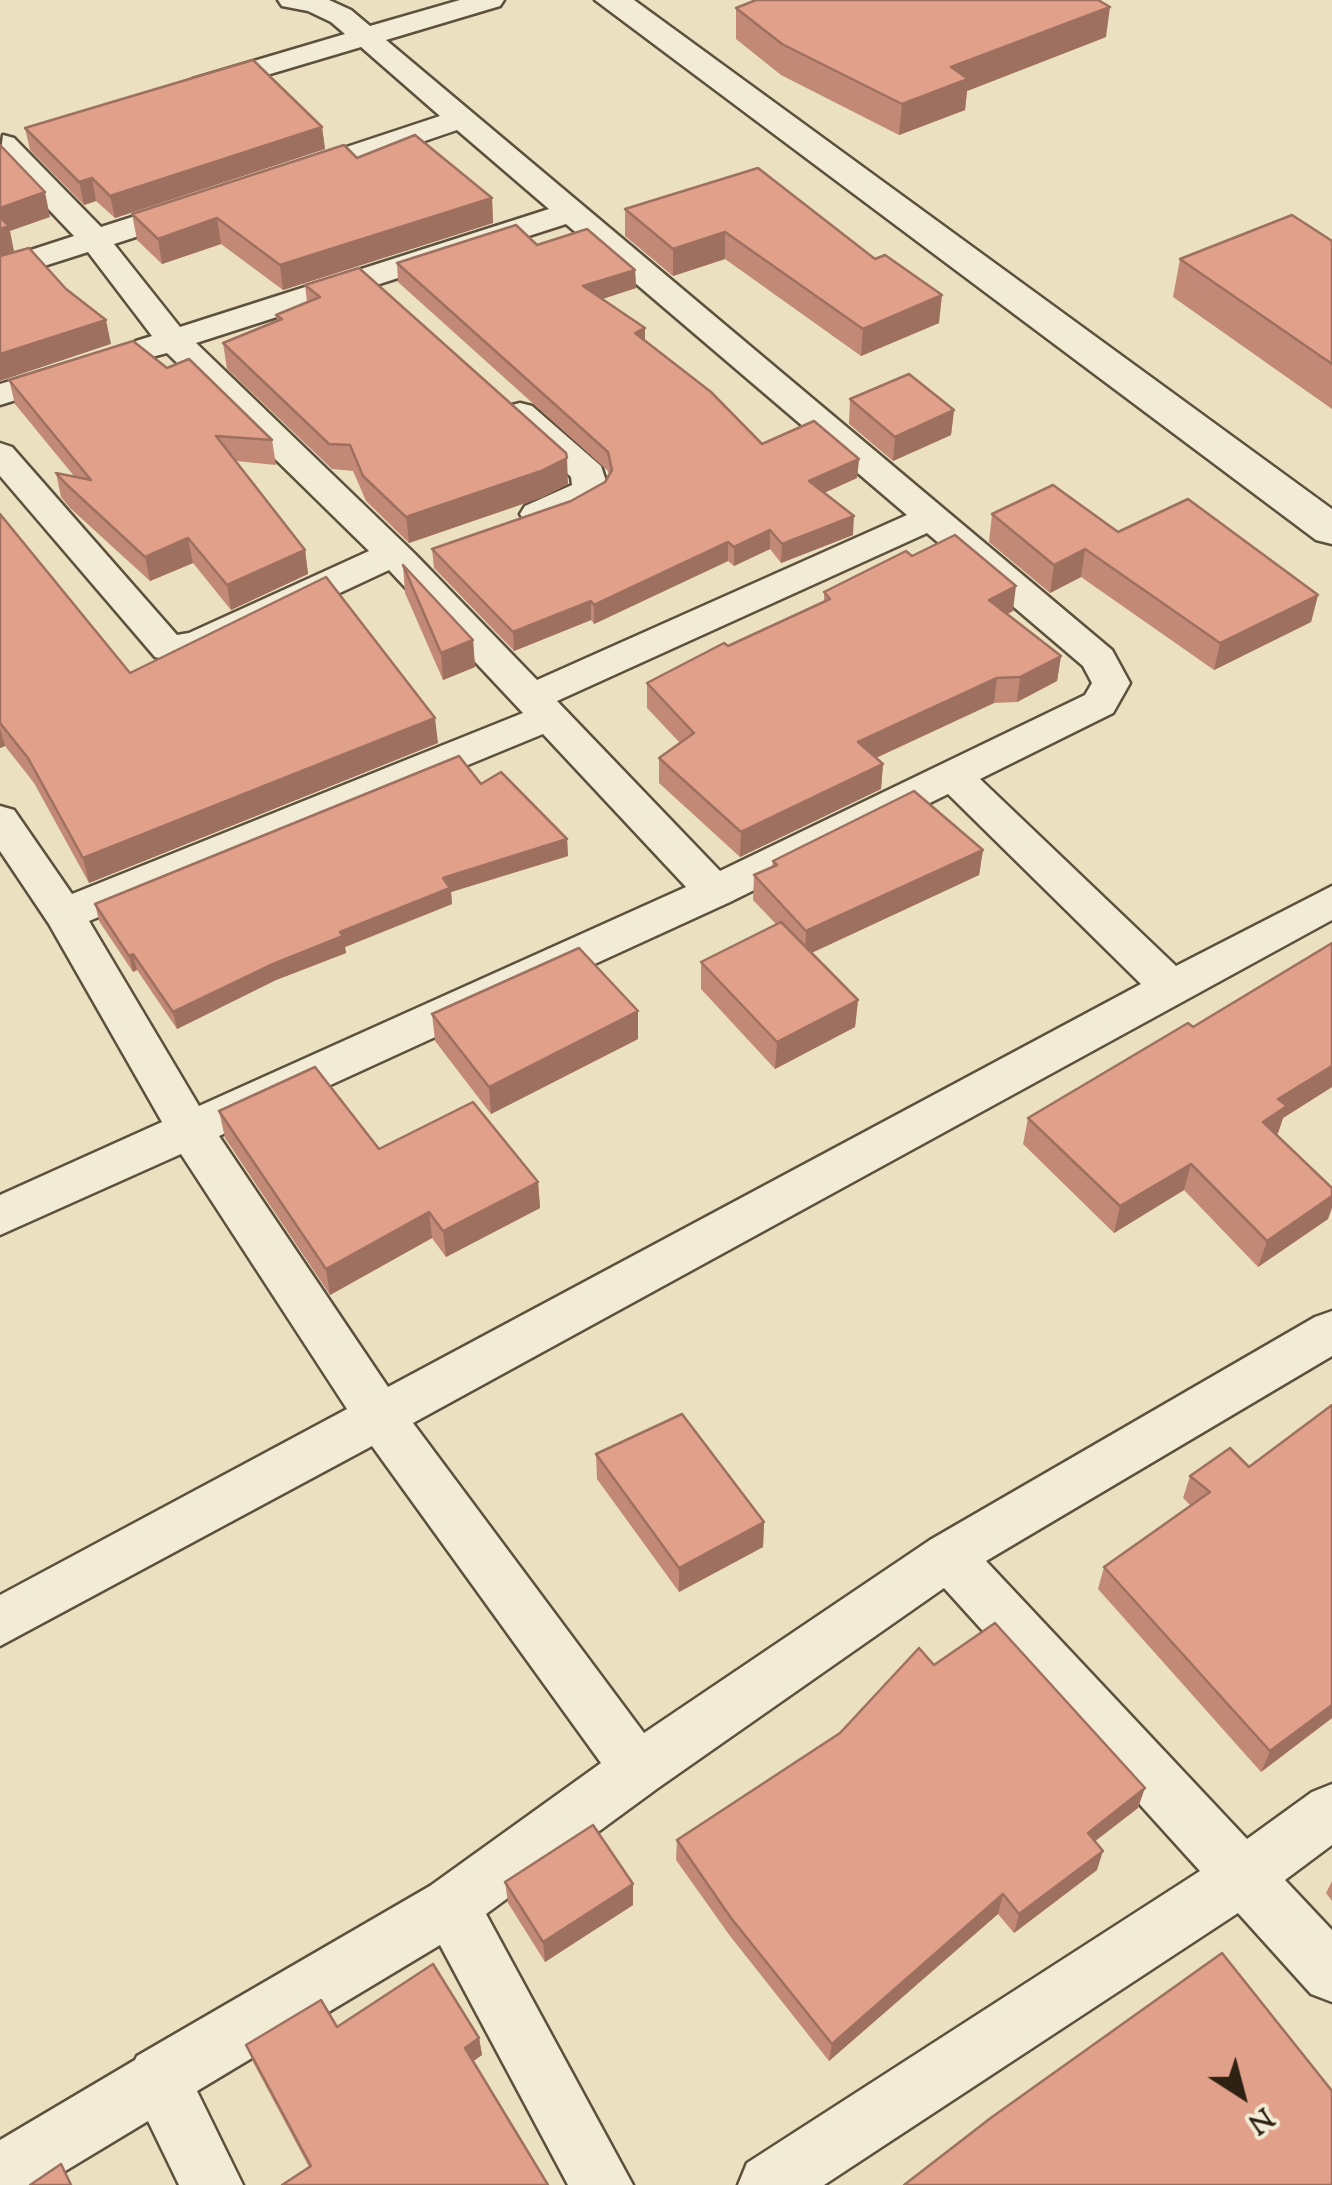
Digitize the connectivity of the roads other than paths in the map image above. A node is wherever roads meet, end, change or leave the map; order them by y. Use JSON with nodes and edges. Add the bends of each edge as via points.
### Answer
{"nodes":[{"id":1,"x":292,"y":0,"type":"edge"},
{"id":2,"x":490,"y":0,"type":"edge"},
{"id":3,"x":612,"y":0,"type":"edge"},
{"id":4,"x":365,"y":38,"type":"junction"},
{"id":5,"x":174,"y":94,"type":"edge"},
{"id":6,"x":462,"y":118,"type":"junction"},
{"id":7,"x":41,"y":133,"type":"edge"},
{"id":8,"x":2,"y":145,"type":"edge"},
{"id":9,"x":261,"y":186,"type":"edge"},
{"id":10,"x":224,"y":198,"type":"edge"},
{"id":11,"x":574,"y":211,"type":"junction"},
{"id":12,"x":96,"y":241,"type":"junction"},
{"id":13,"x":0,"y":270,"type":"edge"},
{"id":14,"x":370,"y":278,"type":"junction"},
{"id":15,"x":400,"y":304,"type":"edge"},
{"id":16,"x":173,"y":340,"type":"junction"},
{"id":17,"x":0,"y":394,"type":"edge"},
{"id":18,"x":501,"y":396,"type":"edge"},
{"id":19,"x":0,"y":454,"type":"edge"},
{"id":20,"x":931,"y":518,"type":"junction"},
{"id":21,"x":505,"y":526,"type":"edge"},
{"id":22,"x":1332,"y":530,"type":"edge"},
{"id":23,"x":436,"y":550,"type":"edge"},
{"id":24,"x":397,"y":558,"type":"junction"},
{"id":25,"x":540,"y":708,"type":"junction"},
{"id":26,"x":952,"y":776,"type":"junction"},
{"id":27,"x":0,"y":820,"type":"edge"},
{"id":28,"x":12,"y":862,"type":"edge"},
{"id":29,"x":714,"y":890,"type":"junction"},
{"id":30,"x":1332,"y":901,"type":"edge"},
{"id":31,"x":64,"y":914,"type":"junction"},
{"id":32,"x":1172,"y":988,"type":"junction"},
{"id":33,"x":188,"y":1127,"type":"junction"},
{"id":34,"x":0,"y":1216,"type":"edge"},
{"id":35,"x":1332,"y":1330,"type":"edge"},
{"id":36,"x":380,"y":1416,"type":"junction"},
{"id":37,"x":948,"y":1556,"type":"junction"},
{"id":38,"x":0,"y":1622,"type":"edge"},
{"id":39,"x":638,"y":1769,"type":"junction"},
{"id":40,"x":1332,"y":1811,"type":"edge"},
{"id":41,"x":1245,"y":1874,"type":"junction"},
{"id":42,"x":450,"y":1906,"type":"junction"},
{"id":43,"x":1332,"y":1974,"type":"edge"},
{"id":44,"x":158,"y":2077,"type":"junction"},
{"id":45,"x":0,"y":2176,"type":"edge"},
{"id":46,"x":212,"y":2185,"type":"edge"},
{"id":47,"x":602,"y":2185,"type":"edge"},
{"id":48,"x":769,"y":2185,"type":"edge"}],
"edges":[{"from":1,"to":4,"type":"street","via":[[328,8]]},
{"from":2,"to":4,"type":"street"},
{"from":3,"to":22,"type":"street"},
{"from":4,"to":5,"type":"street"},
{"from":4,"to":6,"type":"street"},
{"from":6,"to":9,"type":"street"},
{"from":6,"to":11,"type":"street"},
{"from":7,"to":8,"type":"street"},
{"from":8,"to":12,"type":"street"},
{"from":10,"to":12,"type":"street"},
{"from":11,"to":14,"type":"street"},
{"from":11,"to":20,"type":"street"},
{"from":12,"to":13,"type":"street"},
{"from":12,"to":16,"type":"street"},
{"from":14,"to":15,"type":"street"},
{"from":14,"to":16,"type":"street"},
{"from":16,"to":17,"type":"street"},
{"from":16,"to":24,"type":"street"},
{"from":18,"to":21,"type":"street","via":[[588,474],[591,490]]},
{"from":19,"to":24,"type":"street","via":[[168,648],[196,646]]},
{"from":20,"to":25,"type":"street"},
{"from":20,"to":26,"type":"street","via":[[1098,659],[1112,683],[1099,704]]},
{"from":23,"to":24,"type":"street"},
{"from":24,"to":25,"type":"street"},
{"from":25,"to":29,"type":"street"},
{"from":25,"to":31,"type":"street"},
{"from":26,"to":29,"type":"street"},
{"from":26,"to":32,"type":"street"},
{"from":27,"to":28,"type":"street"},
{"from":28,"to":31,"type":"street"},
{"from":29,"to":33,"type":"street"},
{"from":30,"to":32,"type":"street"},
{"from":31,"to":33,"type":"street"},
{"from":32,"to":36,"type":"street"},
{"from":33,"to":34,"type":"street"},
{"from":33,"to":36,"type":"street"},
{"from":35,"to":37,"type":"street"},
{"from":36,"to":38,"type":"street"},
{"from":36,"to":39,"type":"street"},
{"from":37,"to":39,"type":"street"},
{"from":37,"to":41,"type":"street"},
{"from":39,"to":42,"type":"street"},
{"from":40,"to":41,"type":"street"},
{"from":41,"to":43,"type":"street"},
{"from":41,"to":48,"type":"street"},
{"from":42,"to":44,"type":"street"},
{"from":42,"to":47,"type":"street"},
{"from":44,"to":45,"type":"street"},
{"from":44,"to":46,"type":"street"}]}
